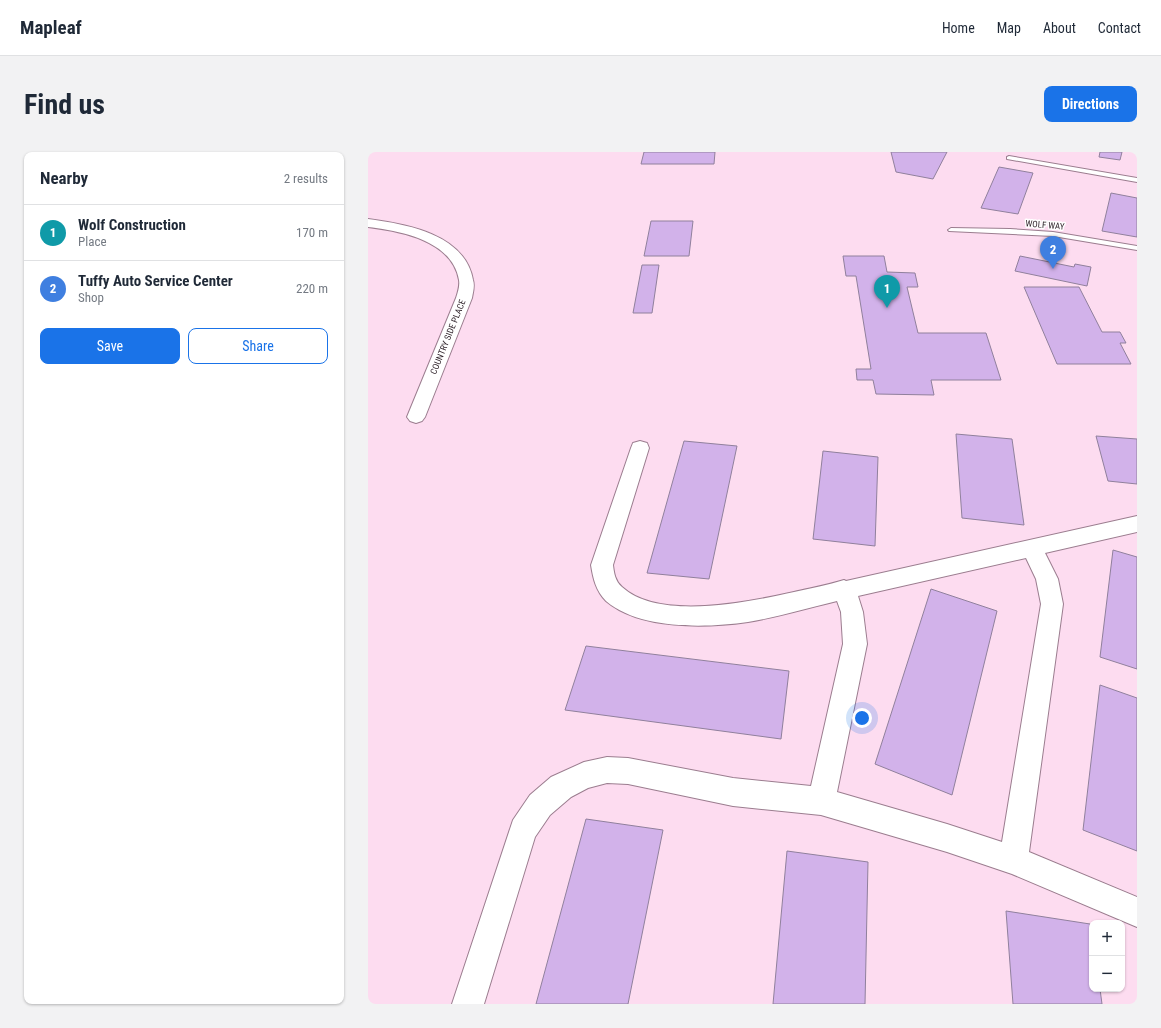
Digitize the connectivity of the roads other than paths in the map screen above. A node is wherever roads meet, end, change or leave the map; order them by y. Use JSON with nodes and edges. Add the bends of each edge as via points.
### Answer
{"nodes":[{"id":1,"x":1009,"y":158,"type":"dead end"},
{"id":2,"x":1137,"y":180,"type":"edge"},
{"id":3,"x":368,"y":224,"type":"edge"},
{"id":4,"x":951,"y":230,"type":"dead end"},
{"id":5,"x":1137,"y":248,"type":"edge"},
{"id":6,"x":416,"y":417,"type":"dead end"},
{"id":7,"x":640,"y":448,"type":"dead end"},
{"id":8,"x":1137,"y":524,"type":"edge"},
{"id":9,"x":1032,"y":547,"type":"junction"},
{"id":10,"x":844,"y":589,"type":"junction"},
{"id":11,"x":821,"y":801,"type":"junction"},
{"id":12,"x":1012,"y":860,"type":"junction"},
{"id":13,"x":1137,"y":912,"type":"edge"},
{"id":14,"x":468,"y":1004,"type":"edge"}],
"edges":[{"from":1,"to":2,"type":"lane"},
{"from":3,"to":6,"type":"street","name":"COUNTRY SIDE PLACE","via":[[400,228],[432,239],[448,249],[456,258],[467,280],[464,298]]},
{"from":4,"to":5,"type":"lane","name":"WOLF WAY","via":[[1038,232]]},
{"from":7,"to":10,"type":"street","via":[[602,565],[607,584],[613,593],[626,603],[672,614],[710,616],[748,612]]},
{"from":8,"to":9,"type":"street"},
{"from":9,"to":10,"type":"street"},
{"from":9,"to":12,"type":"street","via":[[1047,578],[1052,604]]},
{"from":10,"to":11,"type":"street","via":[[852,612],[855,644]]},
{"from":11,"to":12,"type":"street"},
{"from":11,"to":14,"type":"street","via":[[733,792],[628,771],[607,770],[584,775],[560,787],[540,805],[523,830]]},
{"from":12,"to":13,"type":"street"}]}
